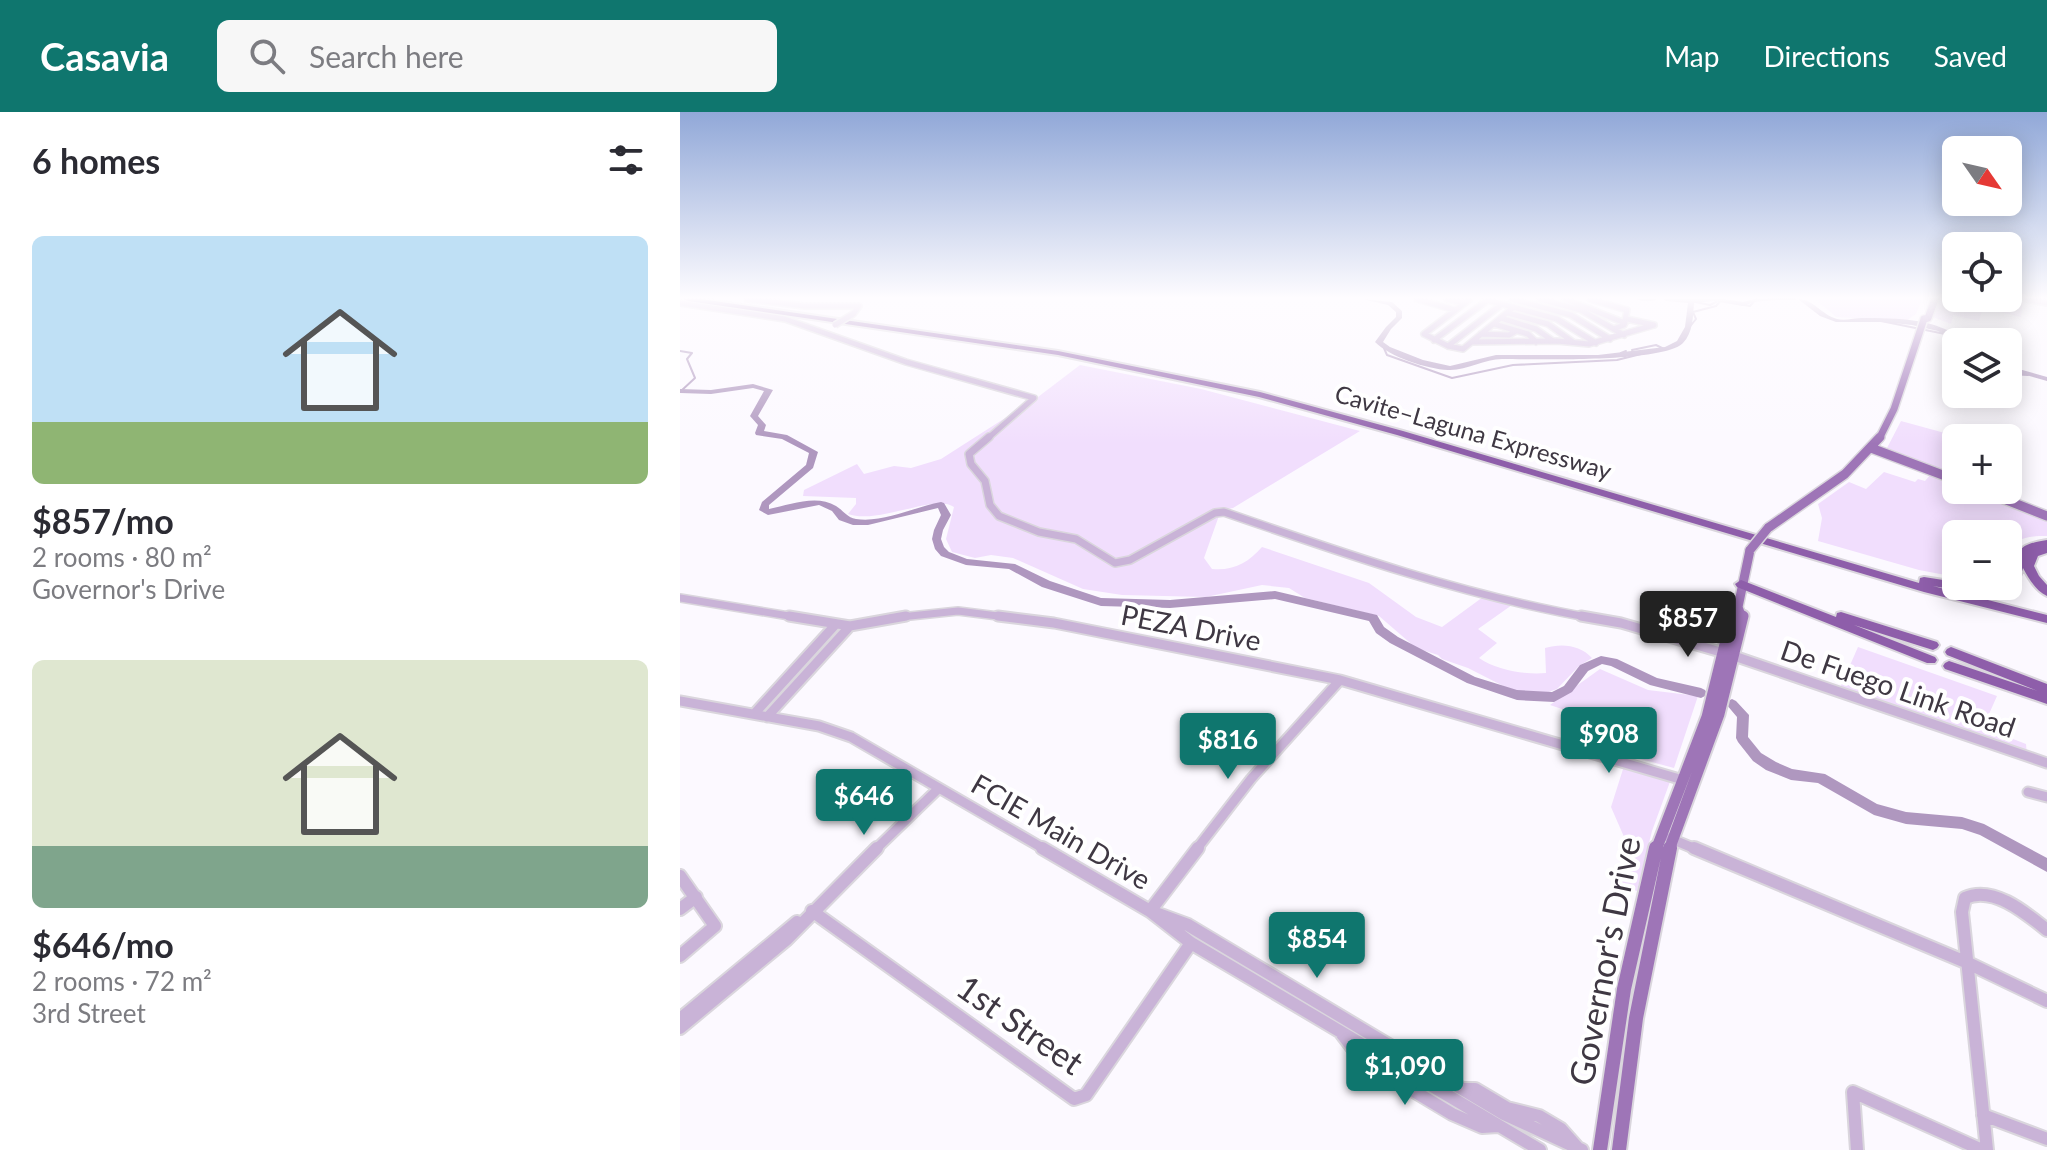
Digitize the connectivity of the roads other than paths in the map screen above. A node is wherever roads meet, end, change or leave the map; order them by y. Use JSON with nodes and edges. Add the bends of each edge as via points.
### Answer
{"nodes":[{"id":1,"x":864,"y":347,"type":"edge"},
{"id":2,"x":1024,"y":347,"type":"edge"},
{"id":3,"x":1044,"y":347,"type":"edge"},
{"id":4,"x":1913,"y":347,"type":"edge"},
{"id":5,"x":1871,"y":448,"type":"junction"},
{"id":6,"x":1942,"y":475,"type":"edge"},
{"id":7,"x":2017,"y":504,"type":"edge"},
{"id":8,"x":2047,"y":516,"type":"edge"},
{"id":9,"x":2047,"y":546,"type":"edge"},
{"id":10,"x":2022,"y":553,"type":"edge"},
{"id":11,"x":1924,"y":581,"type":"junction"},
{"id":12,"x":1741,"y":584,"type":"junction"},
{"id":13,"x":1942,"y":584,"type":"edge"},
{"id":14,"x":2047,"y":592,"type":"edge"},
{"id":15,"x":680,"y":598,"type":"edge"},
{"id":16,"x":2047,"y":611,"type":"edge"},
{"id":17,"x":2047,"y":619,"type":"edge"},
{"id":18,"x":836,"y":624,"type":"junction"},
{"id":19,"x":850,"y":626,"type":"junction"},
{"id":20,"x":1933,"y":645,"type":"dead end"},
{"id":21,"x":1951,"y":652,"type":"dead end"},
{"id":22,"x":1729,"y":654,"type":"junction"},
{"id":23,"x":1931,"y":660,"type":"dead end"},
{"id":24,"x":1949,"y":666,"type":"dead end"},
{"id":25,"x":1340,"y":680,"type":"junction"},
{"id":26,"x":2047,"y":689,"type":"edge"},
{"id":27,"x":2047,"y":699,"type":"edge"},
{"id":28,"x":680,"y":701,"type":"edge"},
{"id":29,"x":1714,"y":712,"type":"junction"},
{"id":30,"x":754,"y":714,"type":"junction"},
{"id":31,"x":767,"y":717,"type":"junction"},
{"id":32,"x":2047,"y":763,"type":"edge"},
{"id":33,"x":1683,"y":780,"type":"junction"},
{"id":34,"x":939,"y":788,"type":"junction"},
{"id":35,"x":2028,"y":792,"type":"dead end"},
{"id":36,"x":2047,"y":797,"type":"edge"},
{"id":37,"x":1666,"y":837,"type":"junction"},
{"id":38,"x":680,"y":876,"type":"edge"},
{"id":39,"x":696,"y":897,"type":"junction"},
{"id":40,"x":680,"y":909,"type":"edge"},
{"id":41,"x":812,"y":911,"type":"junction"},
{"id":42,"x":1150,"y":911,"type":"junction"},
{"id":43,"x":2047,"y":930,"type":"edge"},
{"id":44,"x":1191,"y":943,"type":"junction"},
{"id":45,"x":680,"y":956,"type":"edge"},
{"id":46,"x":1968,"y":963,"type":"junction"},
{"id":47,"x":2047,"y":1001,"type":"edge"},
{"id":48,"x":680,"y":1019,"type":"edge"},
{"id":49,"x":680,"y":1028,"type":"edge"},
{"id":50,"x":1983,"y":1115,"type":"junction"},
{"id":51,"x":2047,"y":1139,"type":"edge"},
{"id":52,"x":1609,"y":1148,"type":"edge"},
{"id":53,"x":1580,"y":1149,"type":"edge"},
{"id":54,"x":1540,"y":1150,"type":"edge"},
{"id":55,"x":1857,"y":1150,"type":"edge"},
{"id":56,"x":1984,"y":1150,"type":"edge"}],
"edges":[{"from":1,"to":22,"type":"street","name":"De Fuego Link Road","via":[[1034,398],[969,454],[985,481],[990,505],[999,516],[1076,539],[1115,563],[1224,512],[1387,569],[1541,609],[1621,623]]},
{"from":2,"to":17,"type":"highway","name":"Cavite–Laguna Expressway","via":[[1234,388],[1385,428],[1909,584]]},
{"from":3,"to":11,"type":"highway","name":"Cavite–Laguna Expressway","via":[[1239,386],[1373,421]]},
{"from":4,"to":5,"type":"main road","name":"Governor's Drive","via":[[1884,430]]},
{"from":5,"to":6,"type":"main road"},
{"from":5,"to":12,"type":"main road","name":"Governor's Drive","bridge":true,"via":[[1768,528],[1750,550]]},
{"from":7,"to":8,"type":"main road"},
{"from":9,"to":10,"type":"highway","via":[[2032,546]]},
{"from":9,"to":14,"type":"highway","via":[[2031,556],[2028,566]]},
{"from":11,"to":13,"type":"highway"},
{"from":11,"to":16,"type":"highway","name":"Cavite–Laguna Expressway"},
{"from":12,"to":20,"type":"highway"},
{"from":12,"to":22,"type":"main road","name":"Governor's Drive","via":[[1738,607],[1743,614]]},
{"from":12,"to":23,"type":"highway"},
{"from":15,"to":18,"type":"street","name":"PEZA Drive"},
{"from":18,"to":19,"type":"street","name":"PEZA Drive"},
{"from":18,"to":30,"type":"street"},
{"from":19,"to":25,"type":"street","name":"PEZA Drive","via":[[958,611],[1006,615]]},
{"from":19,"to":31,"type":"street"},
{"from":21,"to":26,"type":"highway"},
{"from":22,"to":29,"type":"main road","name":"Governor's Drive"},
{"from":22,"to":32,"type":"street","name":"De Fuego Link Road"},
{"from":24,"to":27,"type":"highway"},
{"from":25,"to":33,"type":"street","name":"PEZA Drive"},
{"from":25,"to":42,"type":"street","via":[[1254,775]]},
{"from":28,"to":30,"type":"street","name":"FCIE Main Drive"},
{"from":29,"to":33,"type":"main road","name":"Governor's Drive"},
{"from":29,"to":37,"type":"main road","name":"Governor's Drive"},
{"from":30,"to":31,"type":"street","name":"FCIE Main Drive"},
{"from":31,"to":34,"type":"street","name":"FCIE Main Drive","via":[[845,734]]},
{"from":33,"to":37,"type":"main road","name":"Governor's Drive"},
{"from":34,"to":41,"type":"street"},
{"from":34,"to":42,"type":"street","name":"FCIE Main Drive"},
{"from":35,"to":36,"type":"street"},
{"from":37,"to":46,"type":"street"},
{"from":37,"to":52,"type":"main road","name":"Governor's Drive"},
{"from":38,"to":39,"type":"street"},
{"from":39,"to":40,"type":"street"},
{"from":39,"to":45,"type":"street","via":[[715,928]]},
{"from":41,"to":44,"type":"street","name":"1st Street","via":[[1074,1099],[1086,1095]]},
{"from":41,"to":48,"type":"street"},
{"from":41,"to":49,"type":"street","via":[[786,940]]},
{"from":42,"to":44,"type":"street","name":"FCIE Main Drive"},
{"from":42,"to":53,"type":"street","name":"FCIE Main Drive","via":[[1188,925],[1504,1114]]},
{"from":43,"to":46,"type":"street","via":[[2016,908],[1972,893],[1962,912]]},
{"from":44,"to":54,"type":"street","name":"FCIE Main Drive","via":[[1339,1030],[1362,1060],[1452,1114],[1482,1127],[1501,1126]]},
{"from":46,"to":47,"type":"street"},
{"from":46,"to":50,"type":"street"},
{"from":50,"to":51,"type":"street"},
{"from":50,"to":56,"type":"street"},
{"from":55,"to":56,"type":"street","via":[[1853,1092]]}]}
